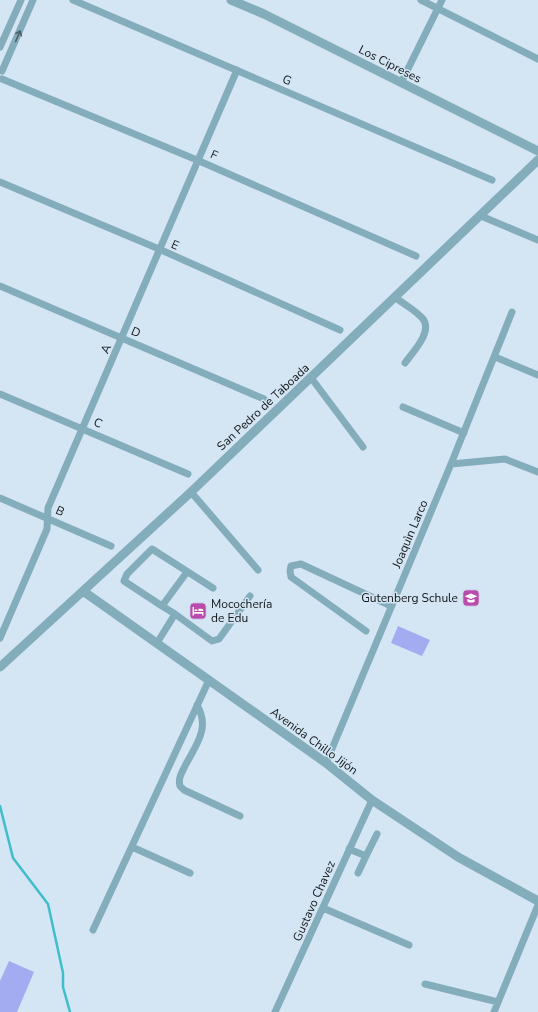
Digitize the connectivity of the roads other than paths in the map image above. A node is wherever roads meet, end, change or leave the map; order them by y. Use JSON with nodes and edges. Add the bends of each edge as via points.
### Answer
{"nodes":[{"id":1,"x":21,"y":0,"type":"edge"},
{"id":2,"x":33,"y":0,"type":"edge"},
{"id":3,"x":73,"y":0,"type":"edge"},
{"id":4,"x":231,"y":0,"type":"edge"},
{"id":5,"x":421,"y":0,"type":"edge"},
{"id":6,"x":442,"y":0,"type":"edge"},
{"id":7,"x":438,"y":8,"type":"junction"},
{"id":8,"x":0,"y":47,"type":"edge"},
{"id":9,"x":538,"y":59,"type":"edge"},
{"id":10,"x":237,"y":70,"type":"junction"},
{"id":11,"x":1,"y":74,"type":"edge"},
{"id":12,"x":401,"y":83,"type":"junction"},
{"id":13,"x":538,"y":151,"type":"edge"},
{"id":14,"x":197,"y":160,"type":"junction"},
{"id":15,"x":538,"y":160,"type":"edge"},
{"id":16,"x":492,"y":180,"type":"dead end"},
{"id":17,"x":0,"y":182,"type":"edge"},
{"id":18,"x":481,"y":216,"type":"junction"},
{"id":19,"x":538,"y":240,"type":"edge"},
{"id":20,"x":159,"y":250,"type":"junction"},
{"id":21,"x":416,"y":256,"type":"dead end"},
{"id":22,"x":0,"y":286,"type":"edge"},
{"id":23,"x":395,"y":297,"type":"junction"},
{"id":24,"x":512,"y":312,"type":"dead end"},
{"id":25,"x":340,"y":330,"type":"dead end"},
{"id":26,"x":122,"y":338,"type":"junction"},
{"id":27,"x":494,"y":357,"type":"junction"},
{"id":28,"x":405,"y":363,"type":"dead end"},
{"id":29,"x":538,"y":375,"type":"edge"},
{"id":30,"x":312,"y":379,"type":"junction"},
{"id":31,"x":0,"y":394,"type":"edge"},
{"id":32,"x":264,"y":399,"type":"dead end"},
{"id":33,"x":403,"y":407,"type":"dead end"},
{"id":34,"x":83,"y":428,"type":"junction"},
{"id":35,"x":464,"y":433,"type":"junction"},
{"id":36,"x":364,"y":447,"type":"dead end"},
{"id":37,"x":451,"y":464,"type":"junction"},
{"id":38,"x":538,"y":472,"type":"edge"},
{"id":39,"x":188,"y":474,"type":"dead end"},
{"id":40,"x":191,"y":492,"type":"junction"},
{"id":41,"x":0,"y":498,"type":"edge"},
{"id":42,"x":49,"y":518,"type":"junction"},
{"id":43,"x":111,"y":546,"type":"dead end"},
{"id":44,"x":258,"y":570,"type":"dead end"},
{"id":45,"x":186,"y":572,"type":"junction"},
{"id":46,"x":213,"y":588,"type":"dead end"},
{"id":47,"x":83,"y":591,"type":"junction"},
{"id":48,"x":250,"y":596,"type":"dead end"},
{"id":49,"x":162,"y":606,"type":"junction"},
{"id":50,"x":392,"y":606,"type":"junction"},
{"id":51,"x":176,"y":614,"type":"junction"},
{"id":52,"x":366,"y":631,"type":"dead end"},
{"id":53,"x":0,"y":638,"type":"edge"},
{"id":54,"x":157,"y":643,"type":"junction"},
{"id":55,"x":0,"y":667,"type":"edge"},
{"id":56,"x":208,"y":680,"type":"junction"},
{"id":57,"x":197,"y":705,"type":"junction"},
{"id":58,"x":326,"y":763,"type":"junction"},
{"id":59,"x":372,"y":800,"type":"junction"},
{"id":60,"x":240,"y":816,"type":"dead end"},
{"id":61,"x":377,"y":834,"type":"dead end"},
{"id":62,"x":132,"y":847,"type":"junction"},
{"id":63,"x":349,"y":849,"type":"junction"},
{"id":64,"x":366,"y":856,"type":"junction"},
{"id":65,"x":190,"y":873,"type":"dead end"},
{"id":66,"x":358,"y":873,"type":"dead end"},
{"id":67,"x":538,"y":901,"type":"edge"},
{"id":68,"x":538,"y":905,"type":"edge"},
{"id":69,"x":323,"y":908,"type":"junction"},
{"id":70,"x":93,"y":930,"type":"dead end"},
{"id":71,"x":409,"y":945,"type":"dead end"},
{"id":72,"x":425,"y":984,"type":"dead end"},
{"id":73,"x":498,"y":1002,"type":"junction"},
{"id":74,"x":275,"y":1012,"type":"edge"},
{"id":75,"x":494,"y":1012,"type":"edge"}],
"edges":[{"from":1,"to":8,"type":"street"},
{"from":11,"to":2,"type":"street","one_way":true},
{"from":3,"to":10,"type":"street","name":"G"},
{"from":4,"to":12,"type":"street","name":"Los Cipreses"},
{"from":5,"to":7,"type":"street"},
{"from":6,"to":7,"type":"street"},
{"from":7,"to":9,"type":"street"},
{"from":7,"to":12,"type":"street"},
{"from":10,"to":14,"type":"street","name":"A"},
{"from":10,"to":16,"type":"street","name":"G"},
{"from":11,"to":14,"type":"street","name":"F"},
{"from":12,"to":13,"type":"street","name":"Los Cipreses"},
{"from":14,"to":20,"type":"street","name":"A"},
{"from":14,"to":21,"type":"street","name":"F"},
{"from":15,"to":18,"type":"street","name":"San Pedro de Taboada"},
{"from":17,"to":20,"type":"street","name":"E"},
{"from":18,"to":19,"type":"street"},
{"from":18,"to":23,"type":"street","name":"San Pedro de Taboada"},
{"from":20,"to":25,"type":"street","name":"E"},
{"from":20,"to":26,"type":"street","name":"A"},
{"from":22,"to":26,"type":"street","name":"D"},
{"from":23,"to":28,"type":"street","via":[[423,318],[425,324],[424,335]]},
{"from":23,"to":30,"type":"street","name":"San Pedro de Taboada"},
{"from":24,"to":27,"type":"street","name":"Joaquìn Larco"},
{"from":26,"to":32,"type":"street","name":"D"},
{"from":26,"to":34,"type":"street","name":"A"},
{"from":27,"to":29,"type":"street"},
{"from":27,"to":35,"type":"street","name":"Joaquìn Larco"},
{"from":30,"to":36,"type":"street"},
{"from":30,"to":40,"type":"street","name":"San Pedro de Taboada"},
{"from":31,"to":34,"type":"street","name":"C"},
{"from":33,"to":35,"type":"street"},
{"from":34,"to":39,"type":"street","name":"C"},
{"from":34,"to":42,"type":"street","name":"A","via":[[48,508]]},
{"from":35,"to":37,"type":"street","name":"Joaquìn Larco"},
{"from":37,"to":38,"type":"street","via":[[505,459]]},
{"from":37,"to":50,"type":"street","name":"Joaquìn Larco"},
{"from":40,"to":44,"type":"street"},
{"from":40,"to":47,"type":"street","name":"San Pedro de Taboada"},
{"from":41,"to":42,"type":"street","name":"B"},
{"from":42,"to":43,"type":"street","name":"B"},
{"from":42,"to":53,"type":"street","name":"A","via":[[47,529]]},
{"from":45,"to":46,"type":"street"},
{"from":45,"to":49,"type":"street"},
{"from":45,"to":49,"type":"street","via":[[152,548],[127,574],[124,581]]},
{"from":47,"to":54,"type":"street","name":"Avenida Chillo Jijón"},
{"from":47,"to":55,"type":"street","name":"San Pedro de Taboada"},
{"from":48,"to":51,"type":"street","via":[[215,642]]},
{"from":49,"to":51,"type":"street"},
{"from":50,"to":52,"type":"street","via":[[301,564],[291,566],[291,577]]},
{"from":50,"to":58,"type":"street","name":"Joaquìn Larco"},
{"from":51,"to":54,"type":"street"},
{"from":54,"to":56,"type":"street","name":"Avenida Chillo Jijón"},
{"from":56,"to":57,"type":"street"},
{"from":56,"to":58,"type":"street","name":"Avenida Chillo Jijón"},
{"from":57,"to":60,"type":"street","via":[[203,719],[203,728],[180,776],[180,786]]},
{"from":57,"to":62,"type":"street"},
{"from":58,"to":59,"type":"street","name":"Avenida Chillo Jijón"},
{"from":59,"to":63,"type":"street","name":"Gustavo Chavez"},
{"from":59,"to":67,"type":"street","name":"Avenida Chillo Jijón","via":[[458,857]]},
{"from":61,"to":64,"type":"street"},
{"from":62,"to":65,"type":"street"},
{"from":62,"to":70,"type":"street"},
{"from":63,"to":64,"type":"street"},
{"from":63,"to":69,"type":"street","name":"Gustavo Chavez"},
{"from":64,"to":66,"type":"street"},
{"from":68,"to":73,"type":"street"},
{"from":69,"to":71,"type":"street"},
{"from":69,"to":74,"type":"street","name":"Gustavo Chavez"},
{"from":72,"to":73,"type":"street"},
{"from":73,"to":75,"type":"street"}]}
